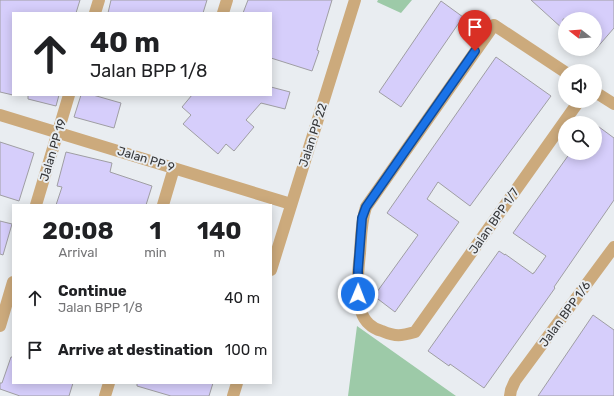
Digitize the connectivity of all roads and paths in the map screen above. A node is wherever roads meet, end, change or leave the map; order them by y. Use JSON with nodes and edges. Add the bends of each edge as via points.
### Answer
{"nodes":[{"id":1,"x":99,"y":0,"type":"edge"},
{"id":2,"x":227,"y":0,"type":"edge"},
{"id":3,"x":355,"y":0,"type":"edge"},
{"id":4,"x":95,"y":12,"type":"edge"},
{"id":5,"x":223,"y":12,"type":"edge"},
{"id":6,"x":558,"y":67,"type":"edge"},
{"id":7,"x":69,"y":96,"type":"edge"},
{"id":8,"x":602,"y":96,"type":"edge"},
{"id":9,"x":614,"y":104,"type":"edge"},
{"id":10,"x":574,"y":108,"type":"edge"},
{"id":11,"x":0,"y":115,"type":"edge"},
{"id":12,"x":58,"y":132,"type":"junction"},
{"id":13,"x":174,"y":168,"type":"junction"},
{"id":14,"x":36,"y":204,"type":"edge"},
{"id":15,"x":163,"y":204,"type":"edge"},
{"id":16,"x":291,"y":204,"type":"junction"},
{"id":17,"x":614,"y":247,"type":"edge"},
{"id":18,"x":272,"y":267,"type":"edge"},
{"id":19,"x":12,"y":285,"type":"edge"},
{"id":20,"x":0,"y":326,"type":"edge"},
{"id":21,"x":109,"y":384,"type":"edge"},
{"id":22,"x":237,"y":384,"type":"edge"},
{"id":23,"x":105,"y":396,"type":"edge"},
{"id":24,"x":233,"y":396,"type":"edge"},
{"id":25,"x":510,"y":396,"type":"edge"}],
"edges":[{"from":1,"to":4,"type":"street"},
{"from":2,"to":5,"type":"street"},
{"from":3,"to":16,"type":"street","name":"Jalan PP 22"},
{"from":6,"to":10,"type":"street","name":"Jalan BPP 1/7","via":[[494,24],[366,207],[362,218],[358,294],[361,312],[368,324],[393,335],[404,336],[415,332]]},
{"from":7,"to":12,"type":"street","name":"Jalan PP 19"},
{"from":8,"to":9,"type":"street"},
{"from":11,"to":12,"type":"street","name":"Jalan PP 9"},
{"from":12,"to":13,"type":"street","name":"Jalan PP 9"},
{"from":12,"to":14,"type":"street","name":"Jalan PP 19"},
{"from":13,"to":15,"type":"street"},
{"from":13,"to":16,"type":"street","name":"Jalan PP 9"},
{"from":16,"to":18,"type":"street","name":"Jalan PP 22"},
{"from":17,"to":25,"type":"street","name":"Jalan BPP 1/6","via":[[515,382]]},
{"from":19,"to":20,"type":"street"},
{"from":21,"to":23,"type":"street"},
{"from":22,"to":24,"type":"street"}]}
